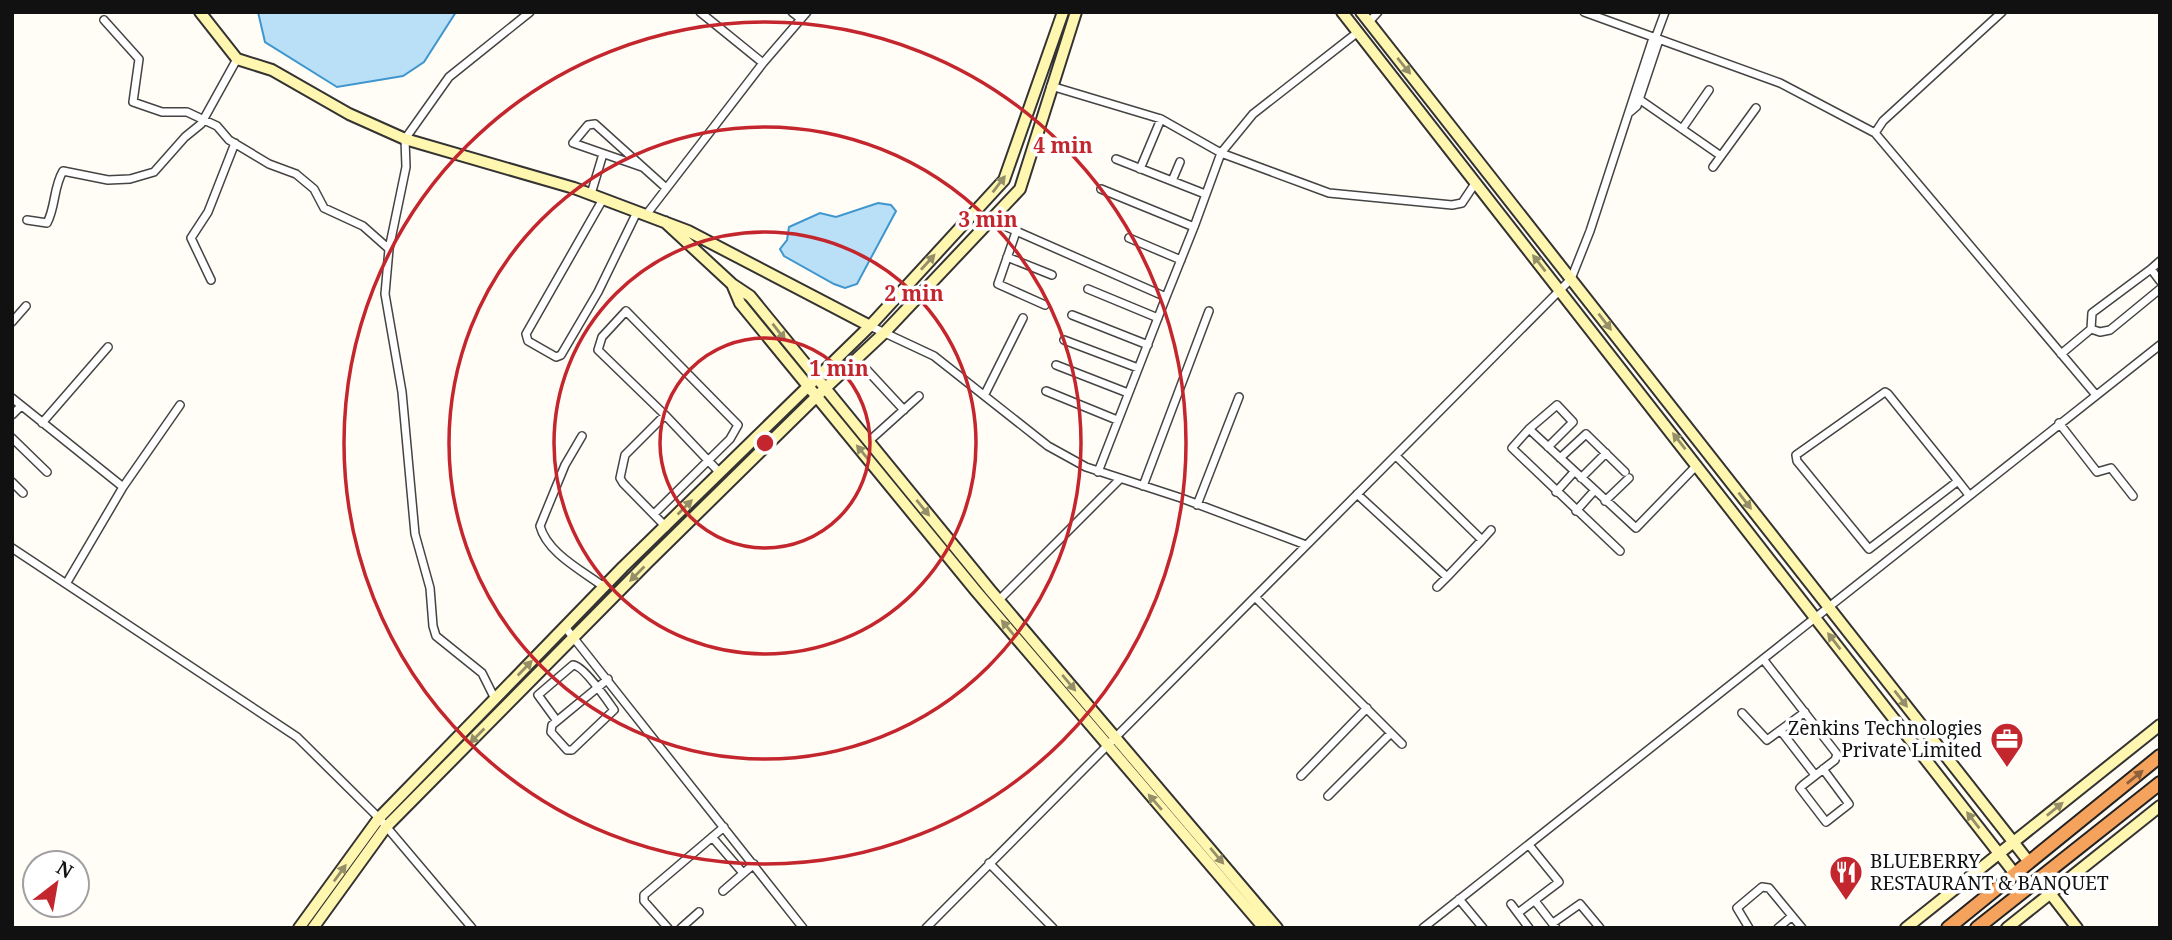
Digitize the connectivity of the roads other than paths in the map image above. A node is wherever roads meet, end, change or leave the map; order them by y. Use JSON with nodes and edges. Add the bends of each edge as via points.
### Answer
{"nodes":[{"id":1,"x":200,"y":12,"type":"edge"},
{"id":2,"x":530,"y":12,"type":"edge"},
{"id":3,"x":699,"y":12,"type":"edge"},
{"id":4,"x":792,"y":12,"type":"edge"},
{"id":5,"x":807,"y":12,"type":"edge"},
{"id":6,"x":1063,"y":12,"type":"edge"},
{"id":7,"x":1076,"y":12,"type":"edge"},
{"id":8,"x":1342,"y":12,"type":"edge"},
{"id":9,"x":1362,"y":12,"type":"edge"},
{"id":10,"x":1378,"y":12,"type":"edge"},
{"id":11,"x":1584,"y":12,"type":"edge"},
{"id":12,"x":1665,"y":12,"type":"edge"},
{"id":13,"x":2002,"y":12,"type":"edge"},
{"id":14,"x":801,"y":19,"type":"junction"},
{"id":15,"x":104,"y":20,"type":"dead end"},
{"id":16,"x":1369,"y":22,"type":"junction"},
{"id":17,"x":1358,"y":32,"type":"junction"},
{"id":18,"x":1656,"y":39,"type":"junction"},
{"id":19,"x":237,"y":59,"type":"junction"},
{"id":20,"x":763,"y":63,"type":"junction"},
{"id":21,"x":1050,"y":86,"type":"junction"},
{"id":22,"x":1709,"y":90,"type":"dead end"},
{"id":23,"x":1639,"y":99,"type":"junction"},
{"id":24,"x":1755,"y":108,"type":"dead end"},
{"id":25,"x":1630,"y":112,"type":"junction"},
{"id":26,"x":1161,"y":119,"type":"junction"},
{"id":27,"x":204,"y":120,"type":"junction"},
{"id":28,"x":1682,"y":129,"type":"junction"},
{"id":29,"x":1875,"y":133,"type":"junction"},
{"id":30,"x":405,"y":139,"type":"junction"},
{"id":31,"x":235,"y":143,"type":"junction"},
{"id":32,"x":1221,"y":153,"type":"junction"},
{"id":33,"x":603,"y":154,"type":"junction"},
{"id":34,"x":1721,"y":156,"type":"junction"},
{"id":35,"x":1116,"y":159,"type":"dead end"},
{"id":36,"x":1180,"y":162,"type":"dead end"},
{"id":37,"x":642,"y":167,"type":"junction"},
{"id":38,"x":1713,"y":167,"type":"dead end"},
{"id":39,"x":1140,"y":169,"type":"junction"},
{"id":40,"x":1172,"y":181,"type":"junction"},
{"id":41,"x":1476,"y":182,"type":"junction"},
{"id":42,"x":666,"y":187,"type":"junction"},
{"id":43,"x":1101,"y":188,"type":"dead end"},
{"id":44,"x":591,"y":194,"type":"junction"},
{"id":45,"x":1205,"y":194,"type":"junction"},
{"id":46,"x":603,"y":199,"type":"junction"},
{"id":47,"x":641,"y":213,"type":"junction"},
{"id":48,"x":27,"y":220,"type":"dead end"},
{"id":49,"x":991,"y":220,"type":"junction"},
{"id":50,"x":665,"y":222,"type":"junction"},
{"id":51,"x":1194,"y":227,"type":"junction"},
{"id":52,"x":1016,"y":232,"type":"junction"},
{"id":53,"x":1129,"y":238,"type":"dead end"},
{"id":54,"x":389,"y":249,"type":"junction"},
{"id":55,"x":1007,"y":257,"type":"junction"},
{"id":56,"x":1181,"y":260,"type":"junction"},
{"id":57,"x":2160,"y":261,"type":"edge"},
{"id":58,"x":2151,"y":269,"type":"junction"},
{"id":59,"x":1052,"y":275,"type":"dead end"},
{"id":60,"x":1571,"y":279,"type":"junction"},
{"id":61,"x":211,"y":280,"type":"dead end"},
{"id":62,"x":2160,"y":281,"type":"edge"},
{"id":63,"x":1088,"y":289,"type":"dead end"},
{"id":64,"x":2160,"y":289,"type":"edge"},
{"id":65,"x":1560,"y":290,"type":"junction"},
{"id":66,"x":1166,"y":297,"type":"junction"},
{"id":67,"x":1045,"y":305,"type":"dead end"},
{"id":68,"x":26,"y":306,"type":"dead end"},
{"id":69,"x":1209,"y":312,"type":"dead end"},
{"id":70,"x":1072,"y":315,"type":"dead end"},
{"id":71,"x":1023,"y":318,"type":"dead end"},
{"id":72,"x":1158,"y":318,"type":"junction"},
{"id":73,"x":12,"y":322,"type":"edge"},
{"id":74,"x":870,"y":326,"type":"junction"},
{"id":75,"x":2091,"y":329,"type":"junction"},
{"id":76,"x":884,"y":333,"type":"junction"},
{"id":77,"x":1064,"y":340,"type":"dead end"},
{"id":78,"x":1148,"y":345,"type":"junction"},
{"id":79,"x":2160,"y":345,"type":"edge"},
{"id":80,"x":108,"y":347,"type":"dead end"},
{"id":81,"x":2061,"y":354,"type":"junction"},
{"id":82,"x":1056,"y":365,"type":"dead end"},
{"id":83,"x":1138,"y":368,"type":"junction"},
{"id":84,"x":866,"y":369,"type":"dead end"},
{"id":85,"x":817,"y":388,"type":"junction"},
{"id":86,"x":1046,"y":391,"type":"dead end"},
{"id":87,"x":1128,"y":393,"type":"junction"},
{"id":88,"x":985,"y":394,"type":"junction"},
{"id":89,"x":2095,"y":395,"type":"junction"},
{"id":90,"x":919,"y":396,"type":"dead end"},
{"id":91,"x":1239,"y":397,"type":"dead end"},
{"id":92,"x":12,"y":398,"type":"edge"},
{"id":93,"x":180,"y":405,"type":"dead end"},
{"id":94,"x":21,"y":406,"type":"junction"},
{"id":95,"x":904,"y":410,"type":"junction"},
{"id":96,"x":12,"y":415,"type":"edge"},
{"id":97,"x":665,"y":415,"type":"junction"},
{"id":98,"x":1117,"y":420,"type":"junction"},
{"id":99,"x":42,"y":423,"type":"junction"},
{"id":100,"x":2059,"y":423,"type":"junction"},
{"id":101,"x":1529,"y":429,"type":"junction"},
{"id":102,"x":582,"y":436,"type":"dead end"},
{"id":103,"x":12,"y":438,"type":"edge"},
{"id":104,"x":869,"y":442,"type":"junction"},
{"id":105,"x":1548,"y":447,"type":"junction"},
{"id":106,"x":1606,"y":453,"type":"junction"},
{"id":107,"x":1396,"y":456,"type":"junction"},
{"id":108,"x":1560,"y":458,"type":"junction"},
{"id":109,"x":709,"y":460,"type":"junction"},
{"id":110,"x":1697,"y":464,"type":"junction"},
{"id":111,"x":47,"y":472,"type":"dead end"},
{"id":112,"x":1098,"y":472,"type":"junction"},
{"id":113,"x":720,"y":473,"type":"junction"},
{"id":114,"x":1578,"y":475,"type":"junction"},
{"id":115,"x":1119,"y":480,"type":"junction"},
{"id":116,"x":1958,"y":481,"type":"junction"},
{"id":117,"x":12,"y":482,"type":"edge"},
{"id":118,"x":1143,"y":486,"type":"junction"},
{"id":119,"x":123,"y":487,"type":"junction"},
{"id":120,"x":1594,"y":491,"type":"junction"},
{"id":121,"x":1556,"y":492,"type":"junction"},
{"id":122,"x":23,"y":493,"type":"dead end"},
{"id":123,"x":1357,"y":494,"type":"junction"},
{"id":124,"x":1969,"y":495,"type":"junction"},
{"id":125,"x":2133,"y":496,"type":"dead end"},
{"id":126,"x":1605,"y":501,"type":"junction"},
{"id":127,"x":1197,"y":505,"type":"junction"},
{"id":128,"x":1576,"y":511,"type":"junction"},
{"id":129,"x":1916,"y":513,"type":"junction"},
{"id":130,"x":654,"y":514,"type":"junction"},
{"id":131,"x":1900,"y":526,"type":"junction"},
{"id":132,"x":666,"y":527,"type":"junction"},
{"id":133,"x":1928,"y":528,"type":"junction"},
{"id":134,"x":1491,"y":530,"type":"dead end"},
{"id":135,"x":1482,"y":540,"type":"junction"},
{"id":136,"x":1912,"y":540,"type":"junction"},
{"id":137,"x":1306,"y":545,"type":"junction"},
{"id":138,"x":12,"y":548,"type":"edge"},
{"id":139,"x":1620,"y":551,"type":"dead end"},
{"id":140,"x":1447,"y":577,"type":"junction"},
{"id":141,"x":66,"y":584,"type":"junction"},
{"id":142,"x":604,"y":587,"type":"junction"},
{"id":143,"x":1437,"y":587,"type":"dead end"},
{"id":144,"x":1255,"y":597,"type":"junction"},
{"id":145,"x":999,"y":600,"type":"junction"},
{"id":146,"x":1829,"y":606,"type":"junction"},
{"id":147,"x":1815,"y":617,"type":"junction"},
{"id":148,"x":565,"y":627,"type":"junction"},
{"id":149,"x":574,"y":637,"type":"junction"},
{"id":150,"x":1763,"y":659,"type":"junction"},
{"id":151,"x":608,"y":679,"type":"junction"},
{"id":152,"x":597,"y":688,"type":"junction"},
{"id":153,"x":495,"y":699,"type":"junction"},
{"id":154,"x":1367,"y":708,"type":"junction"},
{"id":155,"x":1805,"y":712,"type":"junction"},
{"id":156,"x":1742,"y":713,"type":"dead end"},
{"id":157,"x":557,"y":721,"type":"junction"},
{"id":158,"x":2160,"y":726,"type":"edge"},
{"id":159,"x":1781,"y":731,"type":"junction"},
{"id":160,"x":1391,"y":733,"type":"junction"},
{"id":161,"x":1111,"y":741,"type":"junction"},
{"id":162,"x":1402,"y":744,"type":"dead end"},
{"id":163,"x":2160,"y":757,"type":"edge"},
{"id":164,"x":1823,"y":769,"type":"junction"},
{"id":165,"x":1815,"y":775,"type":"junction"},
{"id":166,"x":1301,"y":776,"type":"dead end"},
{"id":167,"x":2160,"y":783,"type":"edge"},
{"id":168,"x":1328,"y":796,"type":"dead end"},
{"id":169,"x":2160,"y":806,"type":"edge"},
{"id":170,"x":382,"y":822,"type":"junction"},
{"id":171,"x":724,"y":827,"type":"junction"},
{"id":172,"x":712,"y":837,"type":"junction"},
{"id":173,"x":2014,"y":843,"type":"junction"},
{"id":174,"x":1529,"y":845,"type":"junction"},
{"id":175,"x":1999,"y":854,"type":"junction"},
{"id":176,"x":2029,"y":862,"type":"junction"},
{"id":177,"x":989,"y":863,"type":"junction"},
{"id":178,"x":754,"y":864,"type":"junction"},
{"id":179,"x":743,"y":873,"type":"junction"},
{"id":180,"x":2015,"y":874,"type":"junction"},
{"id":181,"x":2039,"y":879,"type":"junction"},
{"id":182,"x":723,"y":891,"type":"dead end"},
{"id":183,"x":2050,"y":894,"type":"junction"},
{"id":184,"x":1460,"y":899,"type":"junction"},
{"id":185,"x":1535,"y":901,"type":"junction"},
{"id":186,"x":699,"y":912,"type":"dead end"},
{"id":187,"x":1518,"y":914,"type":"junction"},
{"id":188,"x":1792,"y":916,"type":"junction"},
{"id":189,"x":1554,"y":926,"type":"edge"},
{"id":190,"x":299,"y":928,"type":"edge"},
{"id":191,"x":313,"y":928,"type":"edge"},
{"id":192,"x":472,"y":928,"type":"edge"},
{"id":193,"x":668,"y":928,"type":"edge"},
{"id":194,"x":681,"y":928,"type":"edge"},
{"id":195,"x":803,"y":928,"type":"edge"},
{"id":196,"x":926,"y":928,"type":"edge"},
{"id":197,"x":1053,"y":928,"type":"edge"},
{"id":198,"x":1264,"y":928,"type":"edge"},
{"id":199,"x":1277,"y":928,"type":"edge"},
{"id":200,"x":1423,"y":928,"type":"edge"},
{"id":201,"x":1483,"y":928,"type":"edge"},
{"id":202,"x":1527,"y":928,"type":"edge"},
{"id":203,"x":1600,"y":928,"type":"edge"},
{"id":204,"x":1749,"y":928,"type":"edge"},
{"id":205,"x":1778,"y":928,"type":"edge"},
{"id":206,"x":1802,"y":928,"type":"edge"},
{"id":207,"x":1906,"y":928,"type":"edge"},
{"id":208,"x":1948,"y":928,"type":"edge"},
{"id":209,"x":1977,"y":928,"type":"edge"},
{"id":210,"x":2007,"y":928,"type":"edge"},
{"id":211,"x":2077,"y":928,"type":"edge"}],
"edges":[{"from":1,"to":19,"type":"street"},
{"from":2,"to":30,"type":"street","via":[[449,77]]},
{"from":3,"to":20,"type":"street"},
{"from":4,"to":14,"type":"street"},
{"from":5,"to":14,"type":"street"},
{"from":74,"to":6,"type":"street","one_way":true,"via":[[1004,180]]},
{"from":7,"to":21,"type":"street"},
{"from":8,"to":17,"type":"street"},
{"from":9,"to":16,"type":"street"},
{"from":10,"to":16,"type":"street"},
{"from":11,"to":18,"type":"street"},
{"from":12,"to":18,"type":"street"},
{"from":13,"to":29,"type":"street"},
{"from":14,"to":20,"type":"street"},
{"from":15,"to":27,"type":"street","via":[[139,59],[133,102],[162,112],[187,112]]},
{"from":16,"to":60,"type":"street","one_way":true},
{"from":17,"to":32,"type":"street","via":[[1253,114]]},
{"from":17,"to":41,"type":"street"},
{"from":18,"to":23,"type":"street"},
{"from":18,"to":25,"type":"street"},
{"from":18,"to":29,"type":"street","via":[[1800,92]]},
{"from":19,"to":27,"type":"street"},
{"from":19,"to":30,"type":"street","via":[[272,70]]},
{"from":20,"to":42,"type":"street"},
{"from":21,"to":26,"type":"street"},
{"from":21,"to":49,"type":"street","via":[[1020,189]]},
{"from":22,"to":28,"type":"street"},
{"from":23,"to":25,"type":"street"},
{"from":23,"to":28,"type":"street"},
{"from":24,"to":34,"type":"street"},
{"from":25,"to":60,"type":"street"},
{"from":26,"to":32,"type":"street"},
{"from":26,"to":39,"type":"street"},
{"from":27,"to":31,"type":"street"},
{"from":27,"to":48,"type":"street","via":[[154,172],[130,180],[63,172],[47,223]]},
{"from":28,"to":34,"type":"street"},
{"from":29,"to":81,"type":"street"},
{"from":30,"to":44,"type":"street"},
{"from":30,"to":54,"type":"street","via":[[406,167]]},
{"from":31,"to":54,"type":"street","via":[[296,174],[314,189],[324,208],[363,226]]},
{"from":31,"to":61,"type":"street","via":[[208,212],[191,238]]},
{"from":32,"to":41,"type":"street","via":[[1329,192],[1452,205],[1462,203]]},
{"from":32,"to":45,"type":"street"},
{"from":33,"to":37,"type":"street"},
{"from":33,"to":37,"type":"street","via":[[573,143],[591,123]]},
{"from":33,"to":44,"type":"street"},
{"from":34,"to":38,"type":"street"},
{"from":35,"to":39,"type":"street"},
{"from":36,"to":40,"type":"street"},
{"from":37,"to":42,"type":"street"},
{"from":39,"to":40,"type":"street"},
{"from":40,"to":45,"type":"street"},
{"from":65,"to":41,"type":"street","one_way":true},
{"from":42,"to":47,"type":"street"},
{"from":43,"to":51,"type":"street"},
{"from":44,"to":46,"type":"street"},
{"from":45,"to":51,"type":"street"},
{"from":46,"to":47,"type":"street"},
{"from":46,"to":47,"type":"street","via":[[526,334],[528,341],[556,356],[561,355]]},
{"from":47,"to":50,"type":"street"},
{"from":49,"to":52,"type":"street"},
{"from":49,"to":76,"type":"street"},
{"from":50,"to":74,"type":"street"},
{"from":50,"to":85,"type":"street","via":[[750,296]]},
{"from":51,"to":56,"type":"street"},
{"from":52,"to":55,"type":"street"},
{"from":52,"to":66,"type":"street"},
{"from":53,"to":56,"type":"street"},
{"from":54,"to":153,"type":"street","via":[[385,294],[402,392],[415,534],[430,588],[433,626],[436,636],[482,673]]},
{"from":55,"to":59,"type":"street"},
{"from":55,"to":67,"type":"street","via":[[998,284]]},
{"from":56,"to":66,"type":"street"},
{"from":57,"to":58,"type":"street"},
{"from":58,"to":62,"type":"street"},
{"from":58,"to":75,"type":"street","via":[[2092,313]]},
{"from":60,"to":65,"type":"street"},
{"from":60,"to":146,"type":"street","one_way":true},
{"from":63,"to":72,"type":"street"},
{"from":64,"to":75,"type":"street","via":[[2109,330]]},
{"from":65,"to":107,"type":"street"},
{"from":110,"to":65,"type":"street","one_way":true},
{"from":66,"to":72,"type":"street"},
{"from":68,"to":73,"type":"street"},
{"from":69,"to":118,"type":"street"},
{"from":70,"to":78,"type":"street"},
{"from":71,"to":88,"type":"street"},
{"from":72,"to":78,"type":"street"},
{"from":74,"to":76,"type":"street"},
{"from":74,"to":85,"type":"street"},
{"from":75,"to":81,"type":"street"},
{"from":76,"to":85,"type":"street"},
{"from":76,"to":88,"type":"street","via":[[934,356]]},
{"from":77,"to":83,"type":"street"},
{"from":78,"to":83,"type":"street"},
{"from":79,"to":89,"type":"street"},
{"from":80,"to":99,"type":"street"},
{"from":81,"to":89,"type":"street"},
{"from":82,"to":87,"type":"street"},
{"from":83,"to":87,"type":"street"},
{"from":84,"to":95,"type":"street"},
{"from":85,"to":104,"type":"street"},
{"from":85,"to":113,"type":"street"},
{"from":85,"to":149,"type":"street","one_way":true},
{"from":161,"to":85,"type":"street","one_way":true},
{"from":86,"to":98,"type":"street"},
{"from":87,"to":98,"type":"street"},
{"from":88,"to":112,"type":"street","via":[[1048,446]]},
{"from":89,"to":100,"type":"street"},
{"from":90,"to":95,"type":"street"},
{"from":91,"to":127,"type":"street"},
{"from":92,"to":94,"type":"street"},
{"from":93,"to":119,"type":"street"},
{"from":94,"to":96,"type":"street"},
{"from":94,"to":99,"type":"street"},
{"from":95,"to":104,"type":"street"},
{"from":97,"to":109,"type":"street"},
{"from":97,"to":109,"type":"street","via":[[598,350],[602,337],[626,312],[738,425]]},
{"from":97,"to":130,"type":"street","via":[[625,455],[619,470],[622,483]]},
{"from":98,"to":112,"type":"street"},
{"from":99,"to":119,"type":"street"},
{"from":100,"to":124,"type":"street"},
{"from":100,"to":125,"type":"street","via":[[2097,472],[2110,468]]},
{"from":101,"to":105,"type":"street"},
{"from":101,"to":105,"type":"street","via":[[1557,405],[1573,422]]},
{"from":101,"to":121,"type":"street","via":[[1512,450]]},
{"from":102,"to":142,"type":"street","via":[[540,526],[559,554]]},
{"from":103,"to":111,"type":"street"},
{"from":104,"to":145,"type":"street","one_way":true},
{"from":105,"to":108,"type":"street"},
{"from":106,"to":108,"type":"street","via":[[1586,434]]},
{"from":106,"to":114,"type":"street"},
{"from":106,"to":126,"type":"street","via":[[1627,475]]},
{"from":107,"to":123,"type":"street"},
{"from":107,"to":135,"type":"street"},
{"from":108,"to":114,"type":"street"},
{"from":109,"to":113,"type":"street"},
{"from":109,"to":130,"type":"street"},
{"from":110,"to":126,"type":"street","via":[[1638,528]]},
{"from":110,"to":147,"type":"street"},
{"from":112,"to":115,"type":"street"},
{"from":132,"to":113,"type":"street","one_way":true},
{"from":114,"to":120,"type":"street"},
{"from":114,"to":121,"type":"street"},
{"from":115,"to":118,"type":"street"},
{"from":115,"to":145,"type":"street"},
{"from":116,"to":124,"type":"street"},
{"from":116,"to":129,"type":"street"},
{"from":116,"to":131,"type":"street","via":[[1885,392],[1796,454],[1866,547],[1873,547]]},
{"from":117,"to":122,"type":"street"},
{"from":118,"to":127,"type":"street"},
{"from":119,"to":141,"type":"street"},
{"from":120,"to":126,"type":"street"},
{"from":120,"to":128,"type":"street"},
{"from":121,"to":128,"type":"street"},
{"from":123,"to":137,"type":"street"},
{"from":123,"to":140,"type":"street"},
{"from":124,"to":133,"type":"street"},
{"from":127,"to":137,"type":"street"},
{"from":128,"to":139,"type":"street"},
{"from":129,"to":131,"type":"street"},
{"from":129,"to":133,"type":"street"},
{"from":130,"to":132,"type":"street"},
{"from":131,"to":136,"type":"street"},
{"from":132,"to":142,"type":"street"},
{"from":133,"to":136,"type":"street"},
{"from":134,"to":135,"type":"street"},
{"from":135,"to":140,"type":"street"},
{"from":136,"to":146,"type":"street"},
{"from":137,"to":144,"type":"street"},
{"from":138,"to":141,"type":"street"},
{"from":140,"to":143,"type":"street"},
{"from":141,"to":170,"type":"street","via":[[297,737]]},
{"from":142,"to":148,"type":"street"},
{"from":144,"to":154,"type":"street"},
{"from":144,"to":161,"type":"street"},
{"from":145,"to":161,"type":"street","one_way":true},
{"from":146,"to":147,"type":"street"},
{"from":146,"to":173,"type":"street","one_way":true},
{"from":147,"to":150,"type":"street"},
{"from":175,"to":147,"type":"street","one_way":true},
{"from":148,"to":149,"type":"street"},
{"from":153,"to":148,"type":"street","one_way":true},
{"from":149,"to":151,"type":"street"},
{"from":149,"to":170,"type":"street","one_way":true},
{"from":150,"to":155,"type":"street"},
{"from":150,"to":174,"type":"street"},
{"from":151,"to":152,"type":"street"},
{"from":151,"to":171,"type":"street"},
{"from":152,"to":157,"type":"street"},
{"from":152,"to":157,"type":"street","via":[[573,664],[538,695]]},
{"from":152,"to":157,"type":"street","via":[[614,713],[572,750],[551,732]]},
{"from":153,"to":170,"type":"street"},
{"from":154,"to":160,"type":"street"},
{"from":154,"to":166,"type":"street"},
{"from":155,"to":159,"type":"street"},
{"from":155,"to":164,"type":"street","via":[[1837,754]]},
{"from":156,"to":159,"type":"street","via":[[1765,739]]},
{"from":173,"to":158,"type":"street","one_way":true},
{"from":159,"to":165,"type":"street"},
{"from":160,"to":162,"type":"street"},
{"from":160,"to":168,"type":"street"},
{"from":161,"to":177,"type":"street"},
{"from":198,"to":161,"type":"street","one_way":true},
{"from":161,"to":199,"type":"street","one_way":true},
{"from":176,"to":163,"type":"highway","one_way":true},
{"from":164,"to":165,"type":"street"},
{"from":164,"to":165,"type":"street","via":[[1849,804],[1826,822],[1800,790]]},
{"from":167,"to":181,"type":"highway"},
{"from":169,"to":183,"type":"street"},
{"from":190,"to":170,"type":"street","one_way":true},
{"from":170,"to":191,"type":"street"},
{"from":170,"to":192,"type":"street"},
{"from":171,"to":172,"type":"street"},
{"from":171,"to":178,"type":"street"},
{"from":172,"to":179,"type":"street"},
{"from":172,"to":193,"type":"street","via":[[644,895]]},
{"from":173,"to":175,"type":"street"},
{"from":173,"to":176,"type":"street"},
{"from":174,"to":184,"type":"street"},
{"from":174,"to":185,"type":"street","via":[[1559,882]]},
{"from":175,"to":180,"type":"street"},
{"from":175,"to":207,"type":"street"},
{"from":176,"to":180,"type":"highway"},
{"from":177,"to":196,"type":"street"},
{"from":177,"to":197,"type":"street"},
{"from":178,"to":179,"type":"street"},
{"from":178,"to":195,"type":"street"},
{"from":179,"to":182,"type":"street"},
{"from":180,"to":208,"type":"highway"},
{"from":181,"to":183,"type":"street"},
{"from":181,"to":209,"type":"highway"},
{"from":183,"to":210,"type":"street"},
{"from":183,"to":211,"type":"street"},
{"from":184,"to":200,"type":"street"},
{"from":184,"to":201,"type":"street"},
{"from":185,"to":187,"type":"street"},
{"from":185,"to":189,"type":"street"},
{"from":186,"to":194,"type":"street"},
{"from":187,"to":202,"type":"street"},
{"from":187,"to":202,"type":"street","via":[[1509,905]]},
{"from":188,"to":204,"type":"street","via":[[1769,888],[1762,887],[1737,908]]},
{"from":188,"to":205,"type":"street"},
{"from":188,"to":206,"type":"street"},
{"from":189,"to":203,"type":"street","via":[[1580,904]]}]}
